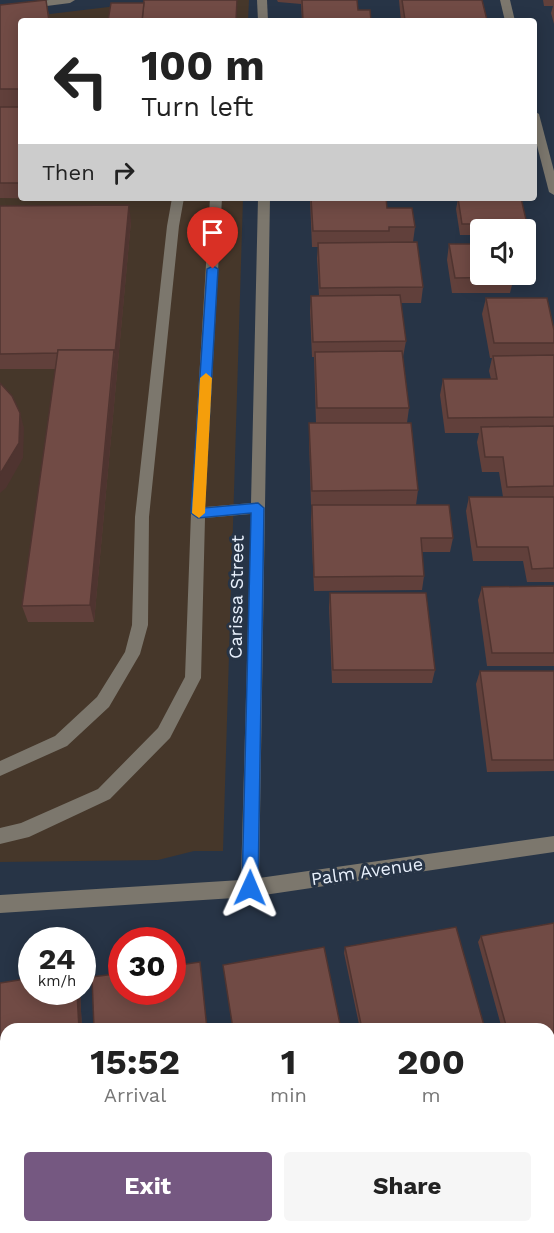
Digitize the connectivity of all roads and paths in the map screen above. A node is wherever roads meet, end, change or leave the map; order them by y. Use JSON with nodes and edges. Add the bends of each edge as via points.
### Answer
{"nodes":[{"id":1,"x":70,"y":0,"type":"edge"},
{"id":2,"x":262,"y":0,"type":"edge"},
{"id":3,"x":505,"y":0,"type":"edge"},
{"id":4,"x":24,"y":3,"type":"edge"},
{"id":5,"x":0,"y":9,"type":"edge"},
{"id":6,"x":263,"y":18,"type":"edge"},
{"id":7,"x":509,"y":18,"type":"edge"},
{"id":8,"x":537,"y":126,"type":"edge"},
{"id":9,"x":554,"y":192,"type":"edge"},
{"id":10,"x":177,"y":201,"type":"edge"},
{"id":11,"x":216,"y":201,"type":"edge"},
{"id":12,"x":264,"y":201,"type":"edge"},
{"id":13,"x":258,"y":508,"type":"junction"},
{"id":14,"x":198,"y":513,"type":"junction"},
{"id":15,"x":0,"y":769,"type":"edge"},
{"id":16,"x":0,"y":836,"type":"edge"},
{"id":17,"x":554,"y":844,"type":"edge"},
{"id":18,"x":250,"y":888,"type":"junction"},
{"id":19,"x":0,"y":904,"type":"edge"}],
"edges":[{"from":1,"to":4,"type":"street"},
{"from":2,"to":6,"type":"street"},
{"from":3,"to":7,"type":"street"},
{"from":4,"to":5,"type":"street"},
{"from":8,"to":9,"type":"street"},
{"from":10,"to":15,"type":"street","via":[[142,517],[140,625],[132,654],[103,702],[61,741]]},
{"from":11,"to":14,"type":"street"},
{"from":12,"to":13,"type":"street","name":"Carissa Street"},
{"from":13,"to":14,"type":"street"},
{"from":13,"to":18,"type":"street","name":"Carissa Street"},
{"from":14,"to":16,"type":"street","via":[[194,678],[164,733],[104,794],[23,831]]},
{"from":17,"to":18,"type":"street","name":"Palm Avenue"},
{"from":18,"to":19,"type":"street","name":"Palm Avenue"}]}
